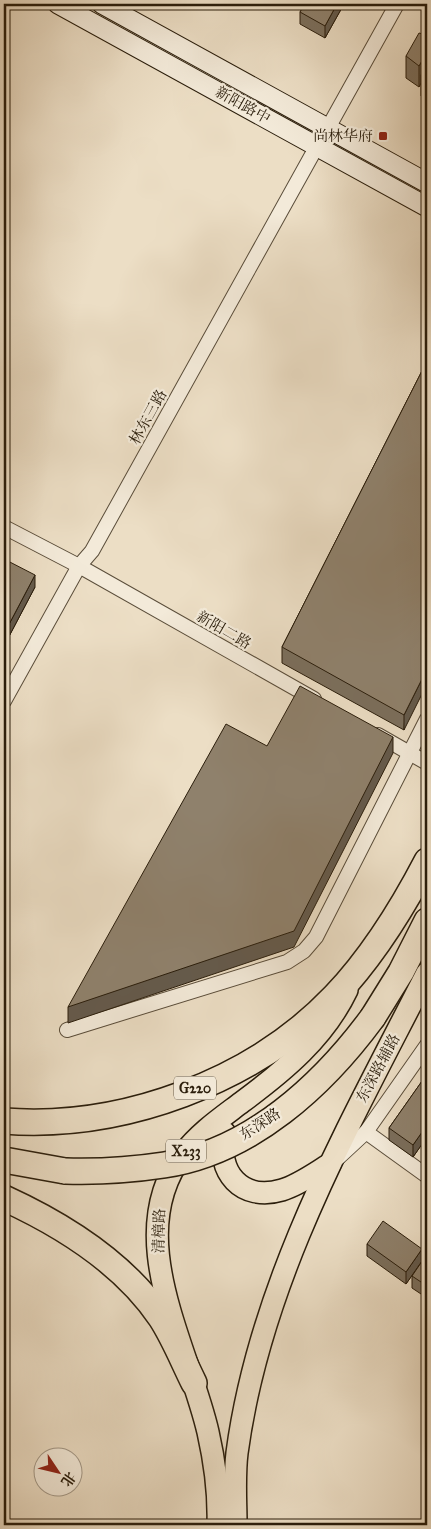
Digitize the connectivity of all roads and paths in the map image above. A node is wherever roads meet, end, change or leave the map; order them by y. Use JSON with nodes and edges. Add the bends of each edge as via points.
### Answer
{"nodes":[{"id":1,"x":58,"y":4,"type":"edge"},
{"id":2,"x":102,"y":4,"type":"edge"},
{"id":3,"x":397,"y":4,"type":"edge"},
{"id":4,"x":328,"y":128,"type":"junction"},
{"id":5,"x":317,"y":146,"type":"junction"},
{"id":6,"x":427,"y":183,"type":"edge"},
{"id":7,"x":427,"y":207,"type":"edge"},
{"id":8,"x":4,"y":527,"type":"edge"},
{"id":9,"x":79,"y":566,"type":"junction"},
{"id":10,"x":4,"y":701,"type":"edge"},
{"id":11,"x":325,"y":705,"type":"edge"},
{"id":12,"x":427,"y":720,"type":"edge"},
{"id":13,"x":368,"y":729,"type":"edge"},
{"id":14,"x":410,"y":753,"type":"junction"},
{"id":15,"x":427,"y":764,"type":"edge"},
{"id":16,"x":427,"y":861,"type":"edge"},
{"id":17,"x":427,"y":921,"type":"edge"},
{"id":18,"x":427,"y":973,"type":"edge"},
{"id":19,"x":353,"y":976,"type":"junction"},
{"id":20,"x":67,"y":1030,"type":"dead end"},
{"id":21,"x":427,"y":1045,"type":"edge"},
{"id":22,"x":242,"y":1102,"type":"junction"},
{"id":23,"x":4,"y":1121,"type":"edge"},
{"id":24,"x":366,"y":1132,"type":"junction"},
{"id":25,"x":4,"y":1160,"type":"edge"},
{"id":26,"x":330,"y":1164,"type":"junction"},
{"id":27,"x":427,"y":1176,"type":"edge"},
{"id":28,"x":4,"y":1198,"type":"edge"},
{"id":29,"x":194,"y":1383,"type":"junction"},
{"id":30,"x":218,"y":1525,"type":"edge"},
{"id":31,"x":236,"y":1525,"type":"edge"}],
"edges":[{"from":1,"to":5,"type":"main road","name":"新阳路中"},
{"from":2,"to":4,"type":"main road","name":"新阳路中"},
{"from":3,"to":4,"type":"street"},
{"from":4,"to":6,"type":"main road","name":"新阳路中"},
{"from":5,"to":7,"type":"main road","name":"新阳路中"},
{"from":5,"to":9,"type":"street","name":"林东三路","via":[[92,551]]},
{"from":8,"to":9,"type":"street","name":"新阳二路"},
{"from":9,"to":10,"type":"street","name":"林东三路"},
{"from":9,"to":11,"type":"street","name":"新阳二路"},
{"from":12,"to":14,"type":"street"},
{"from":13,"to":14,"type":"street"},
{"from":14,"to":15,"type":"street"},
{"from":14,"to":20,"type":"street","via":[[316,937],[304,951],[287,962]]},
{"from":16,"to":19,"type":"highway","number":"G220","via":[[388,930]]},
{"from":17,"to":25,"type":"highway","name":"东深路","bridge":true,"via":[[401,972],[349,1050],[306,1093],[245,1136],[166,1165],[100,1172],[66,1171]]},
{"from":18,"to":26,"type":"main road","name":"东深路辅路"},
{"from":19,"to":22,"type":"main road","name":"清樟路","number":"X233","via":[[339,1007],[311,1044]]},
{"from":19,"to":23,"type":"highway","number":"G220","via":[[290,1036],[208,1083],[150,1104],[93,1118]]},
{"from":21,"to":24,"type":"street"},
{"from":22,"to":26,"type":"main road","via":[[224,1134],[222,1149],[230,1177],[239,1184],[259,1192],[282,1190]]},
{"from":22,"to":29,"type":"main road","name":"清樟路","number":"X233","via":[[213,1123],[183,1154],[162,1192],[158,1210],[158,1262]]},
{"from":24,"to":26,"type":"street"},
{"from":24,"to":27,"type":"street"},
{"from":26,"to":31,"type":"main road","via":[[305,1219],[266,1327],[237,1455]]},
{"from":28,"to":29,"type":"highway","via":[[85,1243],[122,1274],[160,1318]]},
{"from":29,"to":30,"type":"main road","name":"清樟路","number":"X233","via":[[208,1431],[216,1478]]}]}
